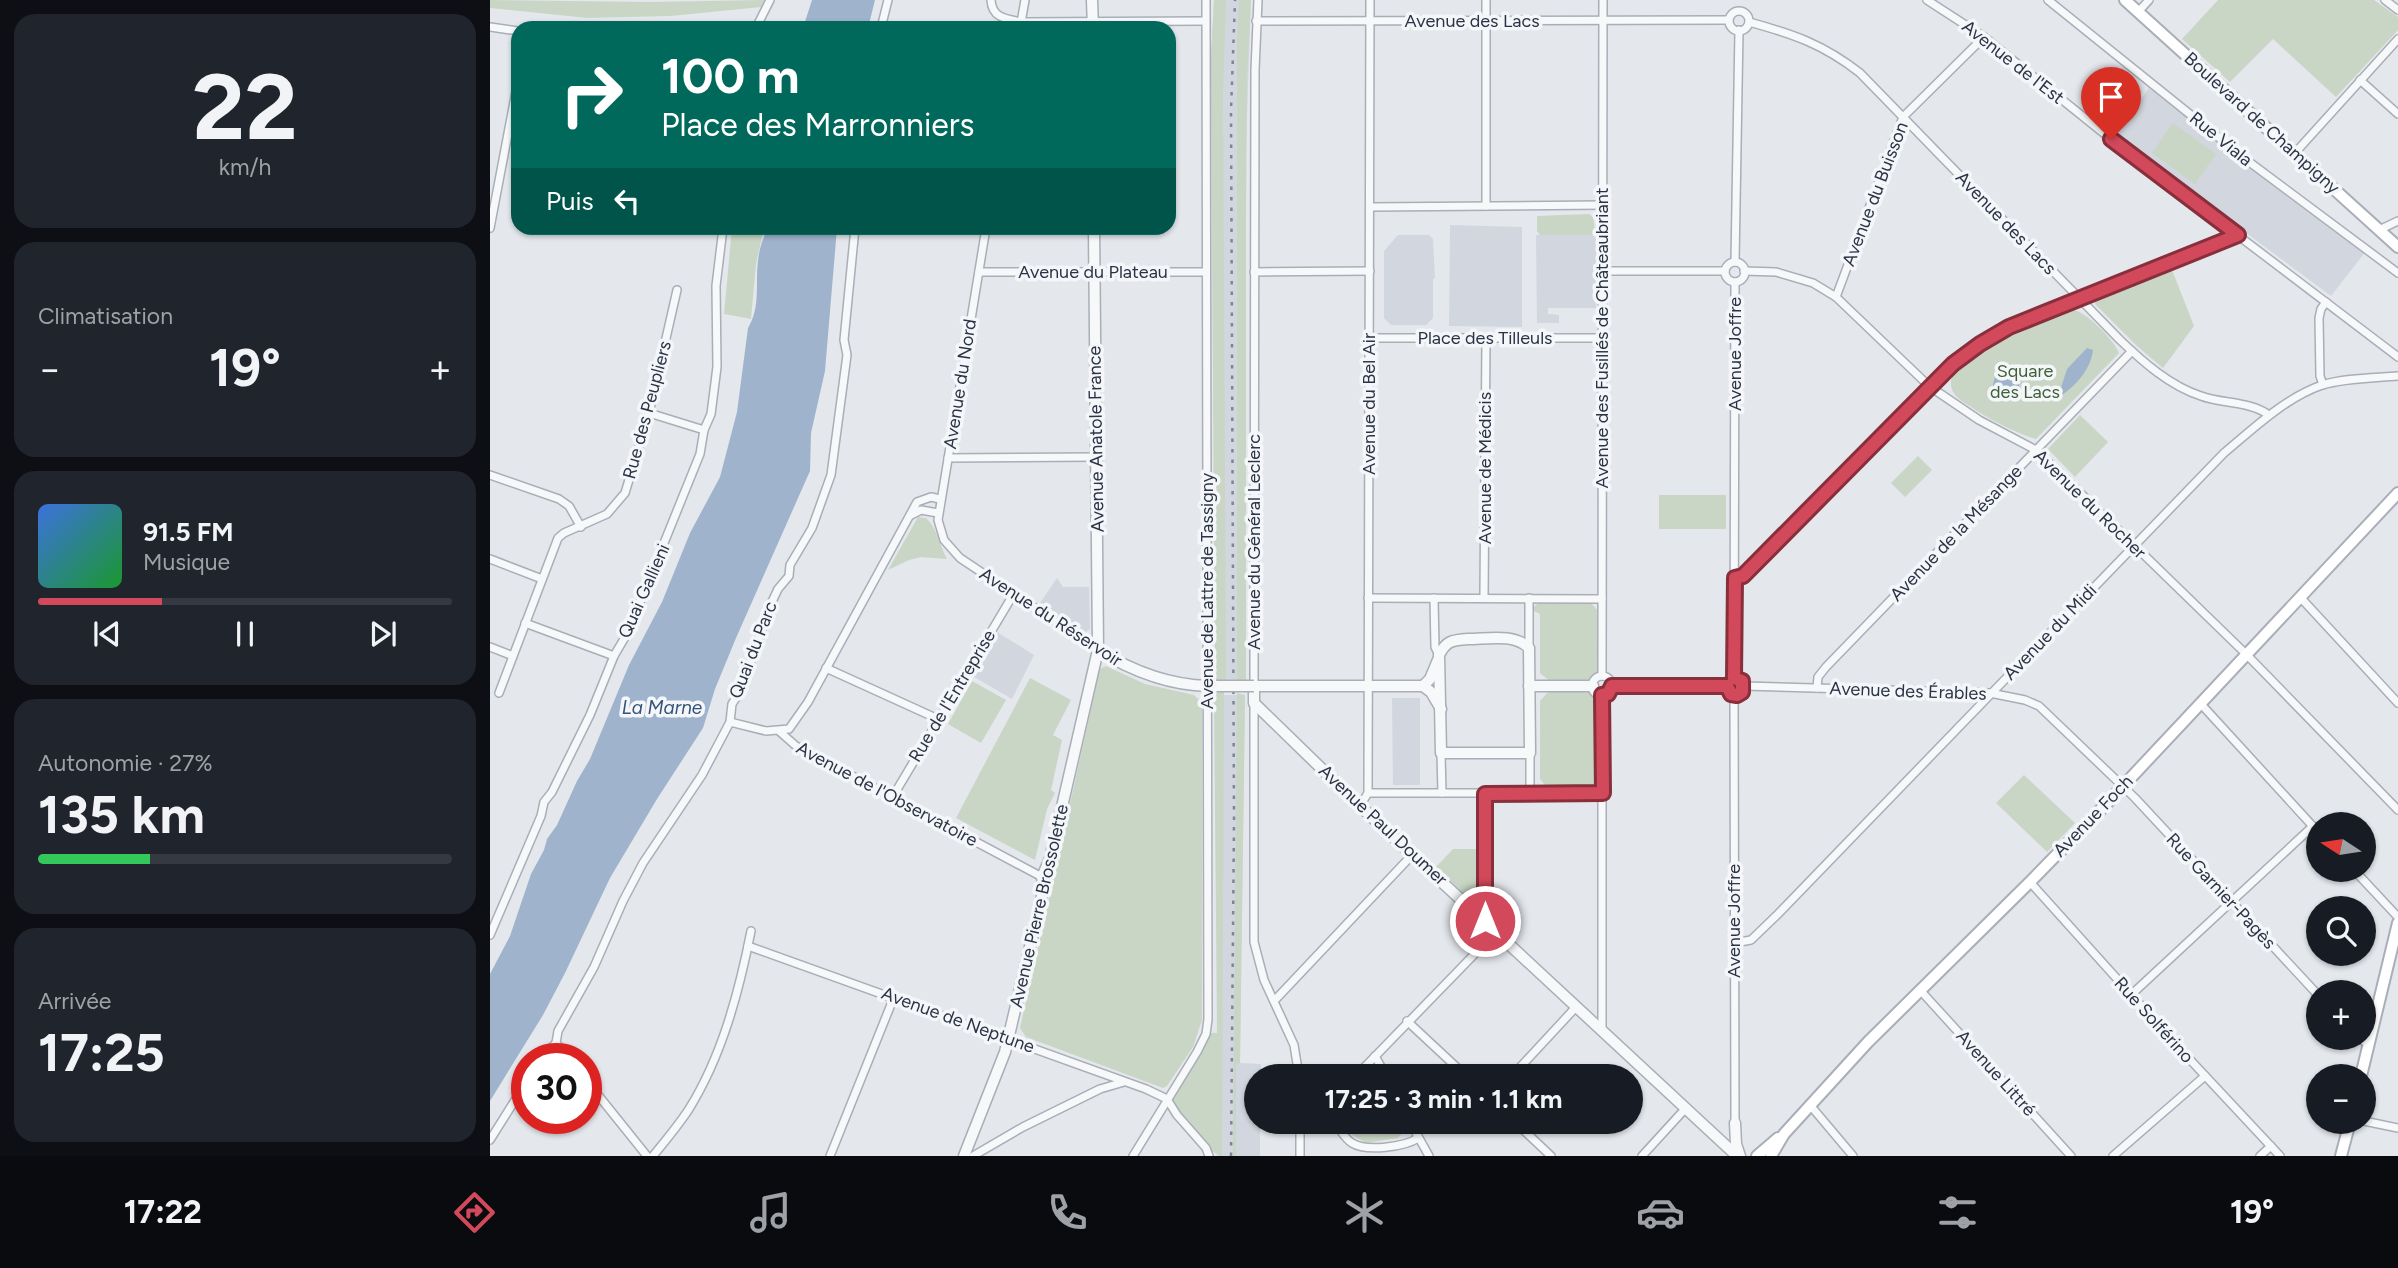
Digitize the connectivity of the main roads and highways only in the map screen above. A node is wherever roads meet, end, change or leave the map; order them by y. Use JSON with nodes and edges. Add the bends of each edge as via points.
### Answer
{"nodes":[{"id":1,"x":2125,"y":0,"type":"edge"},
{"id":2,"x":2398,"y":247,"type":"edge"},
{"id":3,"x":2398,"y":493,"type":"edge"},
{"id":4,"x":2398,"y":923,"type":"edge"},
{"id":5,"x":2394,"y":958,"type":"edge"},
{"id":6,"x":2364,"y":1064,"type":"edge"},
{"id":7,"x":1784,"y":1134,"type":"junction"},
{"id":8,"x":2347,"y":1134,"type":"edge"},
{"id":9,"x":1757,"y":1156,"type":"edge"},
{"id":10,"x":1771,"y":1156,"type":"edge"},
{"id":11,"x":2342,"y":1156,"type":"edge"}],
"edges":[{"from":1,"to":2,"type":"main road","name":"Boulevard de Champigny"},
{"from":3,"to":7,"type":"main road","name":"Avenue Foch"},
{"from":4,"to":5,"type":"main road"},
{"from":5,"to":6,"type":"main road"},
{"from":7,"to":9,"type":"main road","name":"Avenue Foch"},
{"from":7,"to":10,"type":"main road","name":"Avenue Foch"},
{"from":8,"to":11,"type":"main road"}]}
